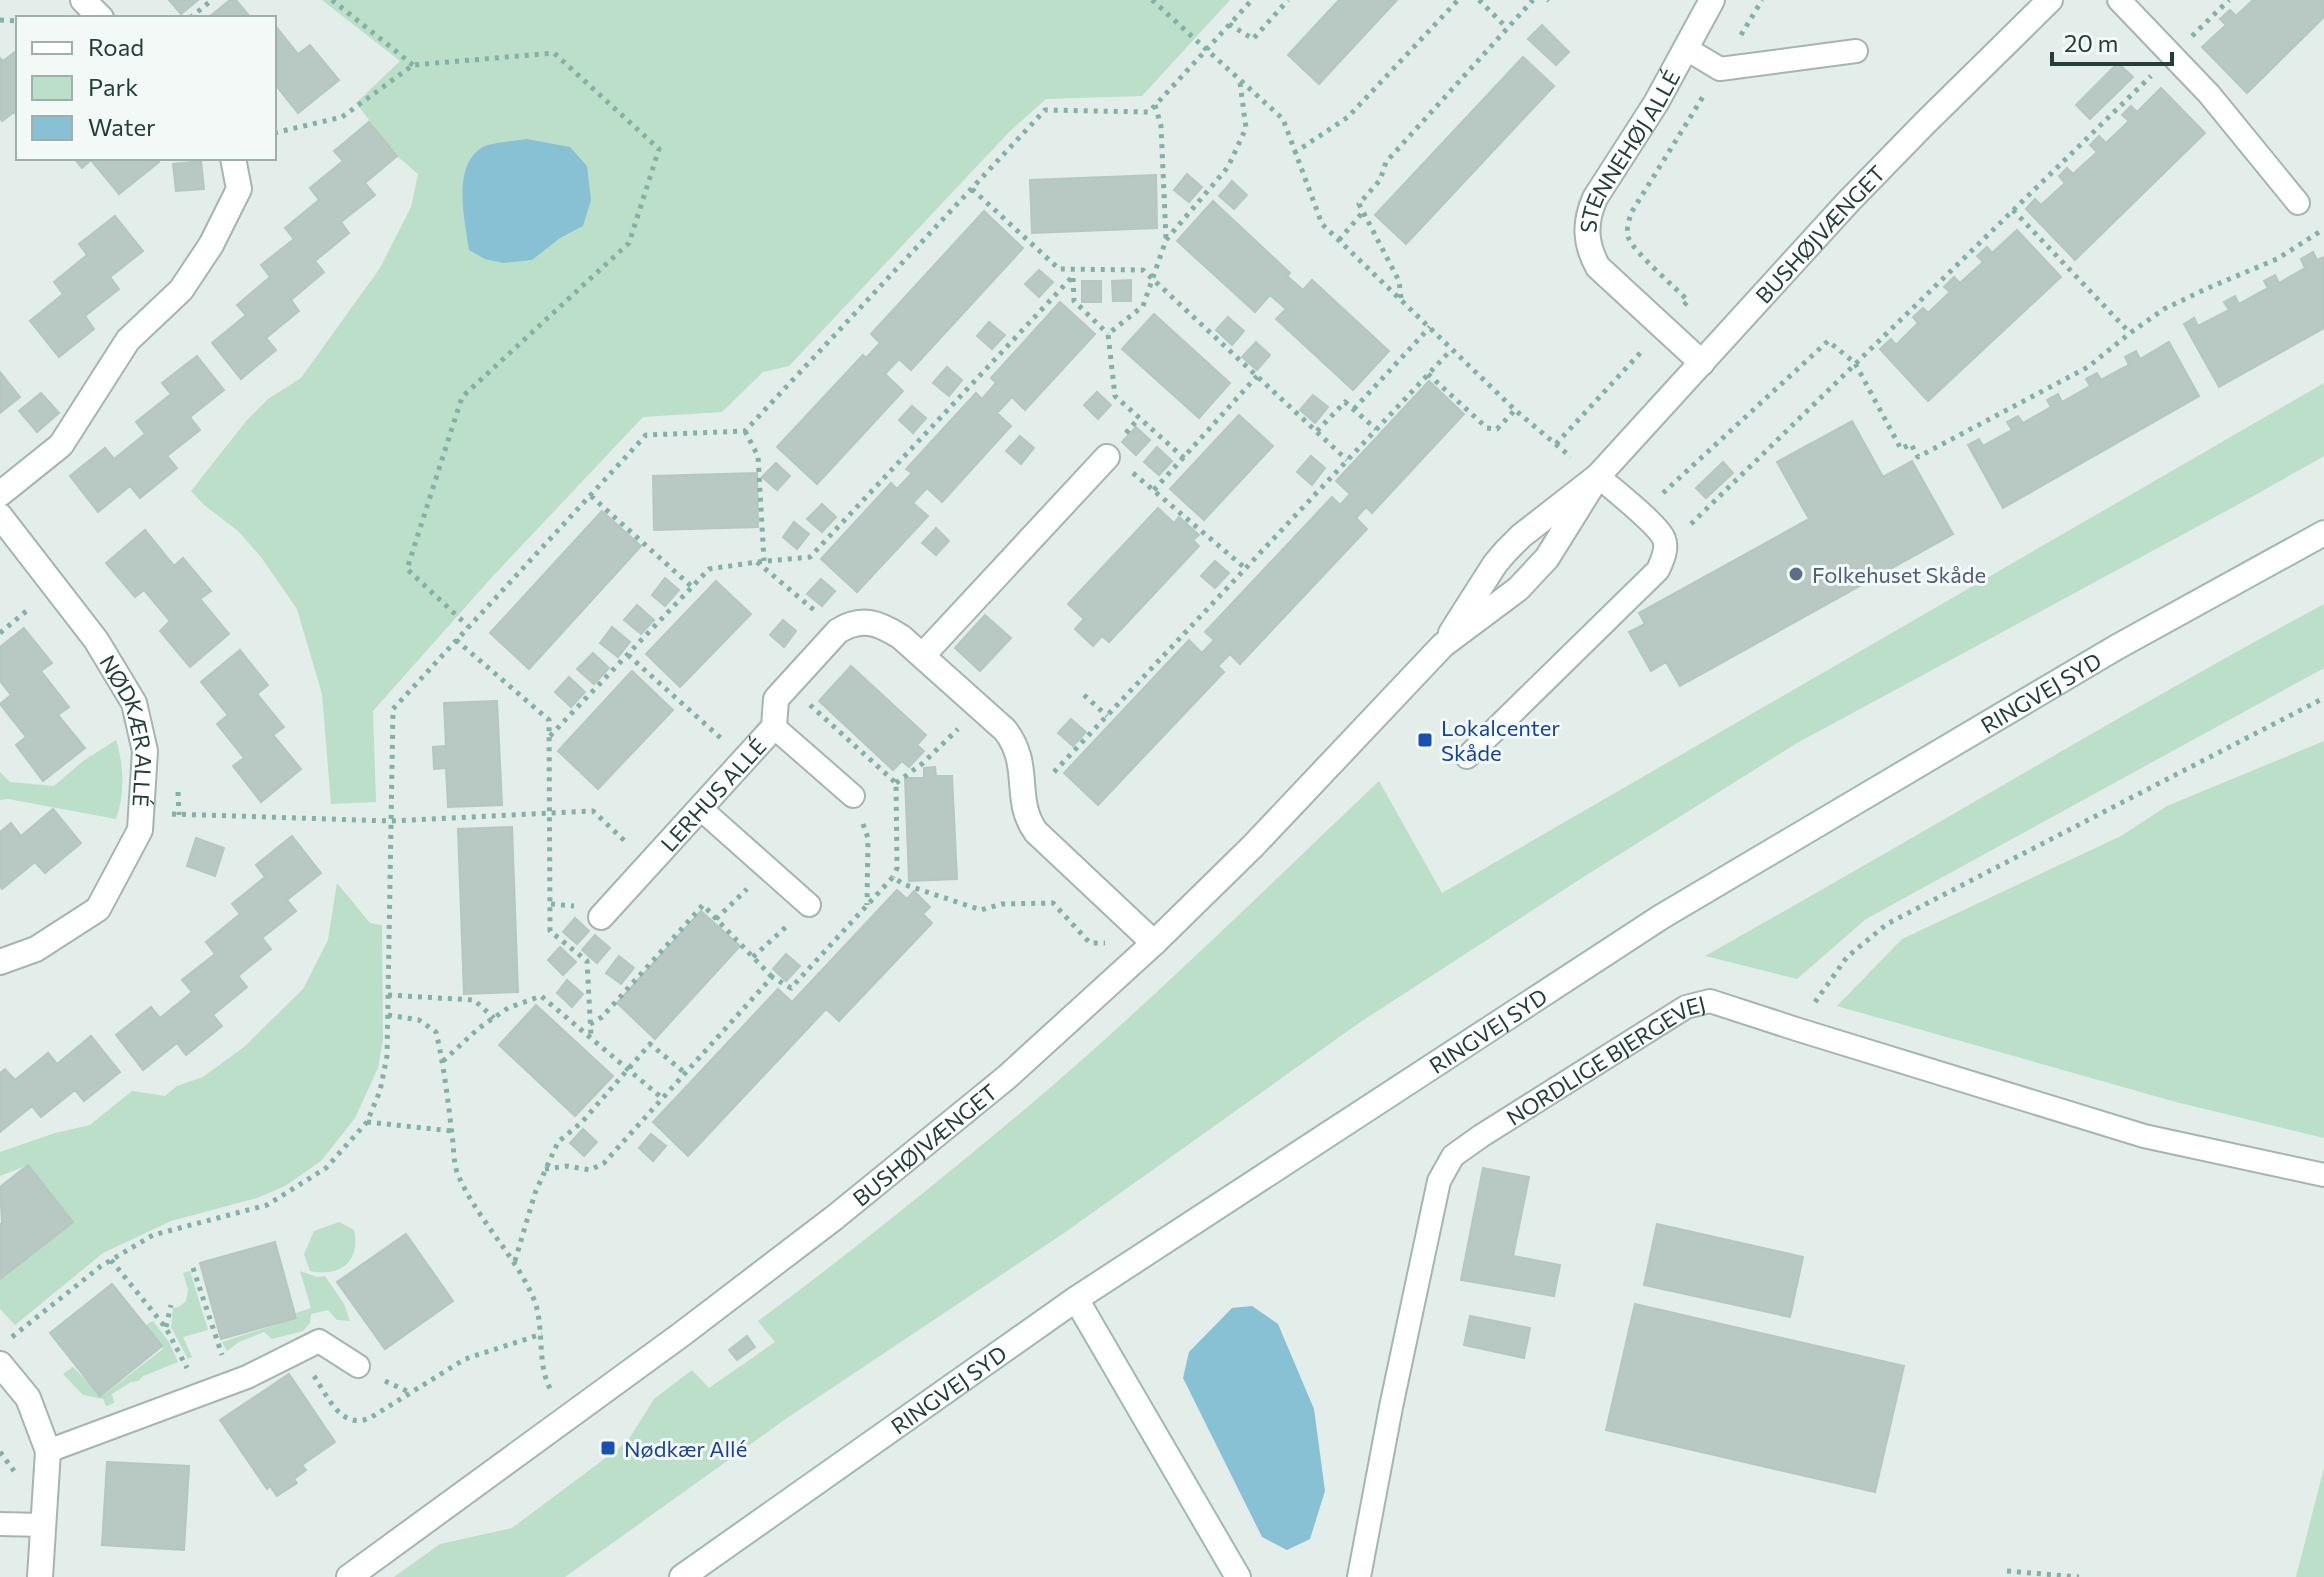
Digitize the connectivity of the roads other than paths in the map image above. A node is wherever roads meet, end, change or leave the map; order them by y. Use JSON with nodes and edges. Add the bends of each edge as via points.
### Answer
{"nodes":[{"id":1,"x":83,"y":0,"type":"edge"},
{"id":2,"x":1712,"y":0,"type":"edge"},
{"id":3,"x":2050,"y":0,"type":"edge"},
{"id":4,"x":2119,"y":0,"type":"edge"},
{"id":5,"x":99,"y":16,"type":"edge"},
{"id":6,"x":1685,"y":48,"type":"junction"},
{"id":7,"x":1856,"y":51,"type":"dead end"},
{"id":8,"x":233,"y":160,"type":"edge"},
{"id":9,"x":2298,"y":203,"type":"dead end"},
{"id":10,"x":1702,"y":363,"type":"junction"},
{"id":11,"x":1107,"y":457,"type":"road end"},
{"id":12,"x":1598,"y":476,"type":"junction"},
{"id":13,"x":0,"y":494,"type":"edge"},
{"id":14,"x":0,"y":516,"type":"edge"},
{"id":15,"x":2324,"y":533,"type":"edge"},
{"id":16,"x":1443,"y":645,"type":"junction"},
{"id":17,"x":923,"y":655,"type":"junction"},
{"id":18,"x":774,"y":727,"type":"junction"},
{"id":19,"x":1467,"y":757,"type":"dead end"},
{"id":20,"x":853,"y":796,"type":"road end"},
{"id":21,"x":701,"y":809,"type":"junction"},
{"id":22,"x":809,"y":905,"type":"road end"},
{"id":23,"x":601,"y":917,"type":"dead end"},
{"id":24,"x":1154,"y":943,"type":"junction"},
{"id":25,"x":0,"y":962,"type":"edge"},
{"id":26,"x":2324,"y":1175,"type":"edge"},
{"id":27,"x":1076,"y":1299,"type":"junction"},
{"id":28,"x":0,"y":1364,"type":"edge"},
{"id":29,"x":358,"y":1366,"type":"dead end"},
{"id":30,"x":48,"y":1451,"type":"junction"},
{"id":31,"x":0,"y":1524,"type":"edge"},
{"id":32,"x":43,"y":1525,"type":"junction"},
{"id":33,"x":40,"y":1577,"type":"edge"},
{"id":34,"x":349,"y":1577,"type":"edge"},
{"id":35,"x":682,"y":1577,"type":"edge"},
{"id":36,"x":1238,"y":1577,"type":"edge"},
{"id":37,"x":1359,"y":1577,"type":"edge"}],
"edges":[{"from":1,"to":5,"type":"street"},
{"from":2,"to":6,"type":"street","name":"STENNEHØJ ALLÉ"},
{"from":3,"to":10,"type":"street","name":"BUSHØJVÆNGET","via":[[1848,202]]},
{"from":4,"to":9,"type":"lane","via":[[2209,94]]},
{"from":6,"to":7,"type":"lane","via":[[1720,69]]},
{"from":6,"to":10,"type":"street","name":"STENNEHØJ ALLÉ","via":[[1595,198],[1586,240],[1598,267]]},
{"from":8,"to":13,"type":"street","via":[[239,189],[181,290],[128,340],[61,445]]},
{"from":10,"to":12,"type":"street","name":"BUSHØJVÆNGET"},
{"from":11,"to":17,"type":"street"},
{"from":12,"to":16,"type":"street","name":"BUSHØJVÆNGET","via":[[1500,558]]},
{"from":12,"to":16,"type":"street","name":"BUSHØJVÆNGET","via":[[1547,558],[1525,582]]},
{"from":12,"to":19,"type":"lane","via":[[1665,540],[1665,555],[1658,570]]},
{"from":14,"to":25,"type":"street","name":"NØDKÆR ALLÉ","via":[[96,640],[134,703],[145,751],[140,830],[98,909],[36,949]]},
{"from":15,"to":27,"type":"street","name":"RINGVEJ SYD","via":[[2117,647],[1661,917]]},
{"from":16,"to":24,"type":"street","name":"BUSHØJVÆNGET"},
{"from":17,"to":18,"type":"street","name":"LERHUS ALLÉ","via":[[885,627],[850,624],[776,699]]},
{"from":17,"to":24,"type":"street","via":[[1013,741],[1028,821],[1036,832]]},
{"from":18,"to":20,"type":"lane"},
{"from":18,"to":21,"type":"street","name":"LERHUS ALLÉ"},
{"from":21,"to":22,"type":"lane"},
{"from":21,"to":23,"type":"street","name":"LERHUS ALLÉ"},
{"from":24,"to":34,"type":"street","name":"BUSHØJVÆNGET","via":[[1007,1077],[834,1218]]},
{"from":26,"to":37,"type":"lane","name":"NORDLIGE BJERGEVEJ","via":[[2144,1136],[1710,1001],[1686,1007],[1453,1156],[1439,1181]]},
{"from":27,"to":35,"type":"street","name":"RINGVEJ SYD"},
{"from":27,"to":36,"type":"street"},
{"from":28,"to":30,"type":"street","via":[[28,1398]]},
{"from":29,"to":30,"type":"lane","via":[[319,1341],[233,1382]]},
{"from":30,"to":32,"type":"street"},
{"from":31,"to":32,"type":"lane"},
{"from":32,"to":33,"type":"street"}]}
